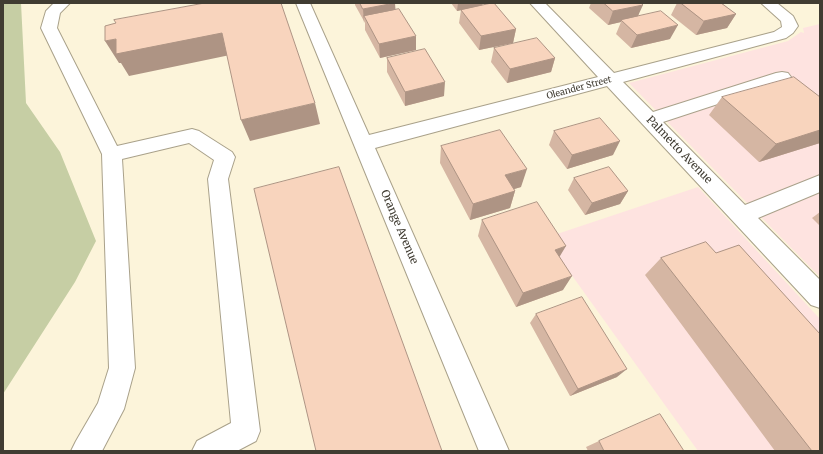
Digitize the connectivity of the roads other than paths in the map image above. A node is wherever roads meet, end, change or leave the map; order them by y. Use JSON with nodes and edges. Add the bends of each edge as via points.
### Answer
{"nodes":[{"id":1,"x":63,"y":3,"type":"edge"},
{"id":2,"x":302,"y":3,"type":"edge"},
{"id":3,"x":537,"y":3,"type":"edge"},
{"id":4,"x":768,"y":3,"type":"edge"},
{"id":5,"x":782,"y":77,"type":"dead end"},
{"id":6,"x":611,"y":79,"type":"junction"},
{"id":7,"x":650,"y":119,"type":"junction"},
{"id":8,"x":364,"y":144,"type":"junction"},
{"id":9,"x":112,"y":154,"type":"junction"},
{"id":10,"x":820,"y":183,"type":"edge"},
{"id":11,"x":742,"y":216,"type":"junction"},
{"id":12,"x":820,"y":297,"type":"edge"},
{"id":13,"x":86,"y":451,"type":"edge"},
{"id":14,"x":207,"y":451,"type":"edge"},
{"id":15,"x":494,"y":451,"type":"edge"}],
"edges":[{"from":1,"to":9,"type":"street","via":[[53,11],[49,28]]},
{"from":2,"to":8,"type":"street","name":"Orange Avenue"},
{"from":3,"to":6,"type":"street","name":"Palmetto Avenue"},
{"from":4,"to":6,"type":"street","name":"Oleander Street","via":[[788,20],[788,30],[780,35]]},
{"from":5,"to":7,"type":"street"},
{"from":6,"to":7,"type":"street","name":"Palmetto Avenue"},
{"from":6,"to":8,"type":"street","name":"Oleander Street"},
{"from":7,"to":11,"type":"street","name":"Palmetto Avenue"},
{"from":8,"to":15,"type":"street","name":"Orange Avenue"},
{"from":9,"to":13,"type":"street","via":[[122,368],[110,408]]},
{"from":9,"to":14,"type":"street","via":[[192,136],[225,157],[218,179],[246,431]]},
{"from":10,"to":11,"type":"street"},
{"from":11,"to":12,"type":"street","name":"Palmetto Avenue"}]}
